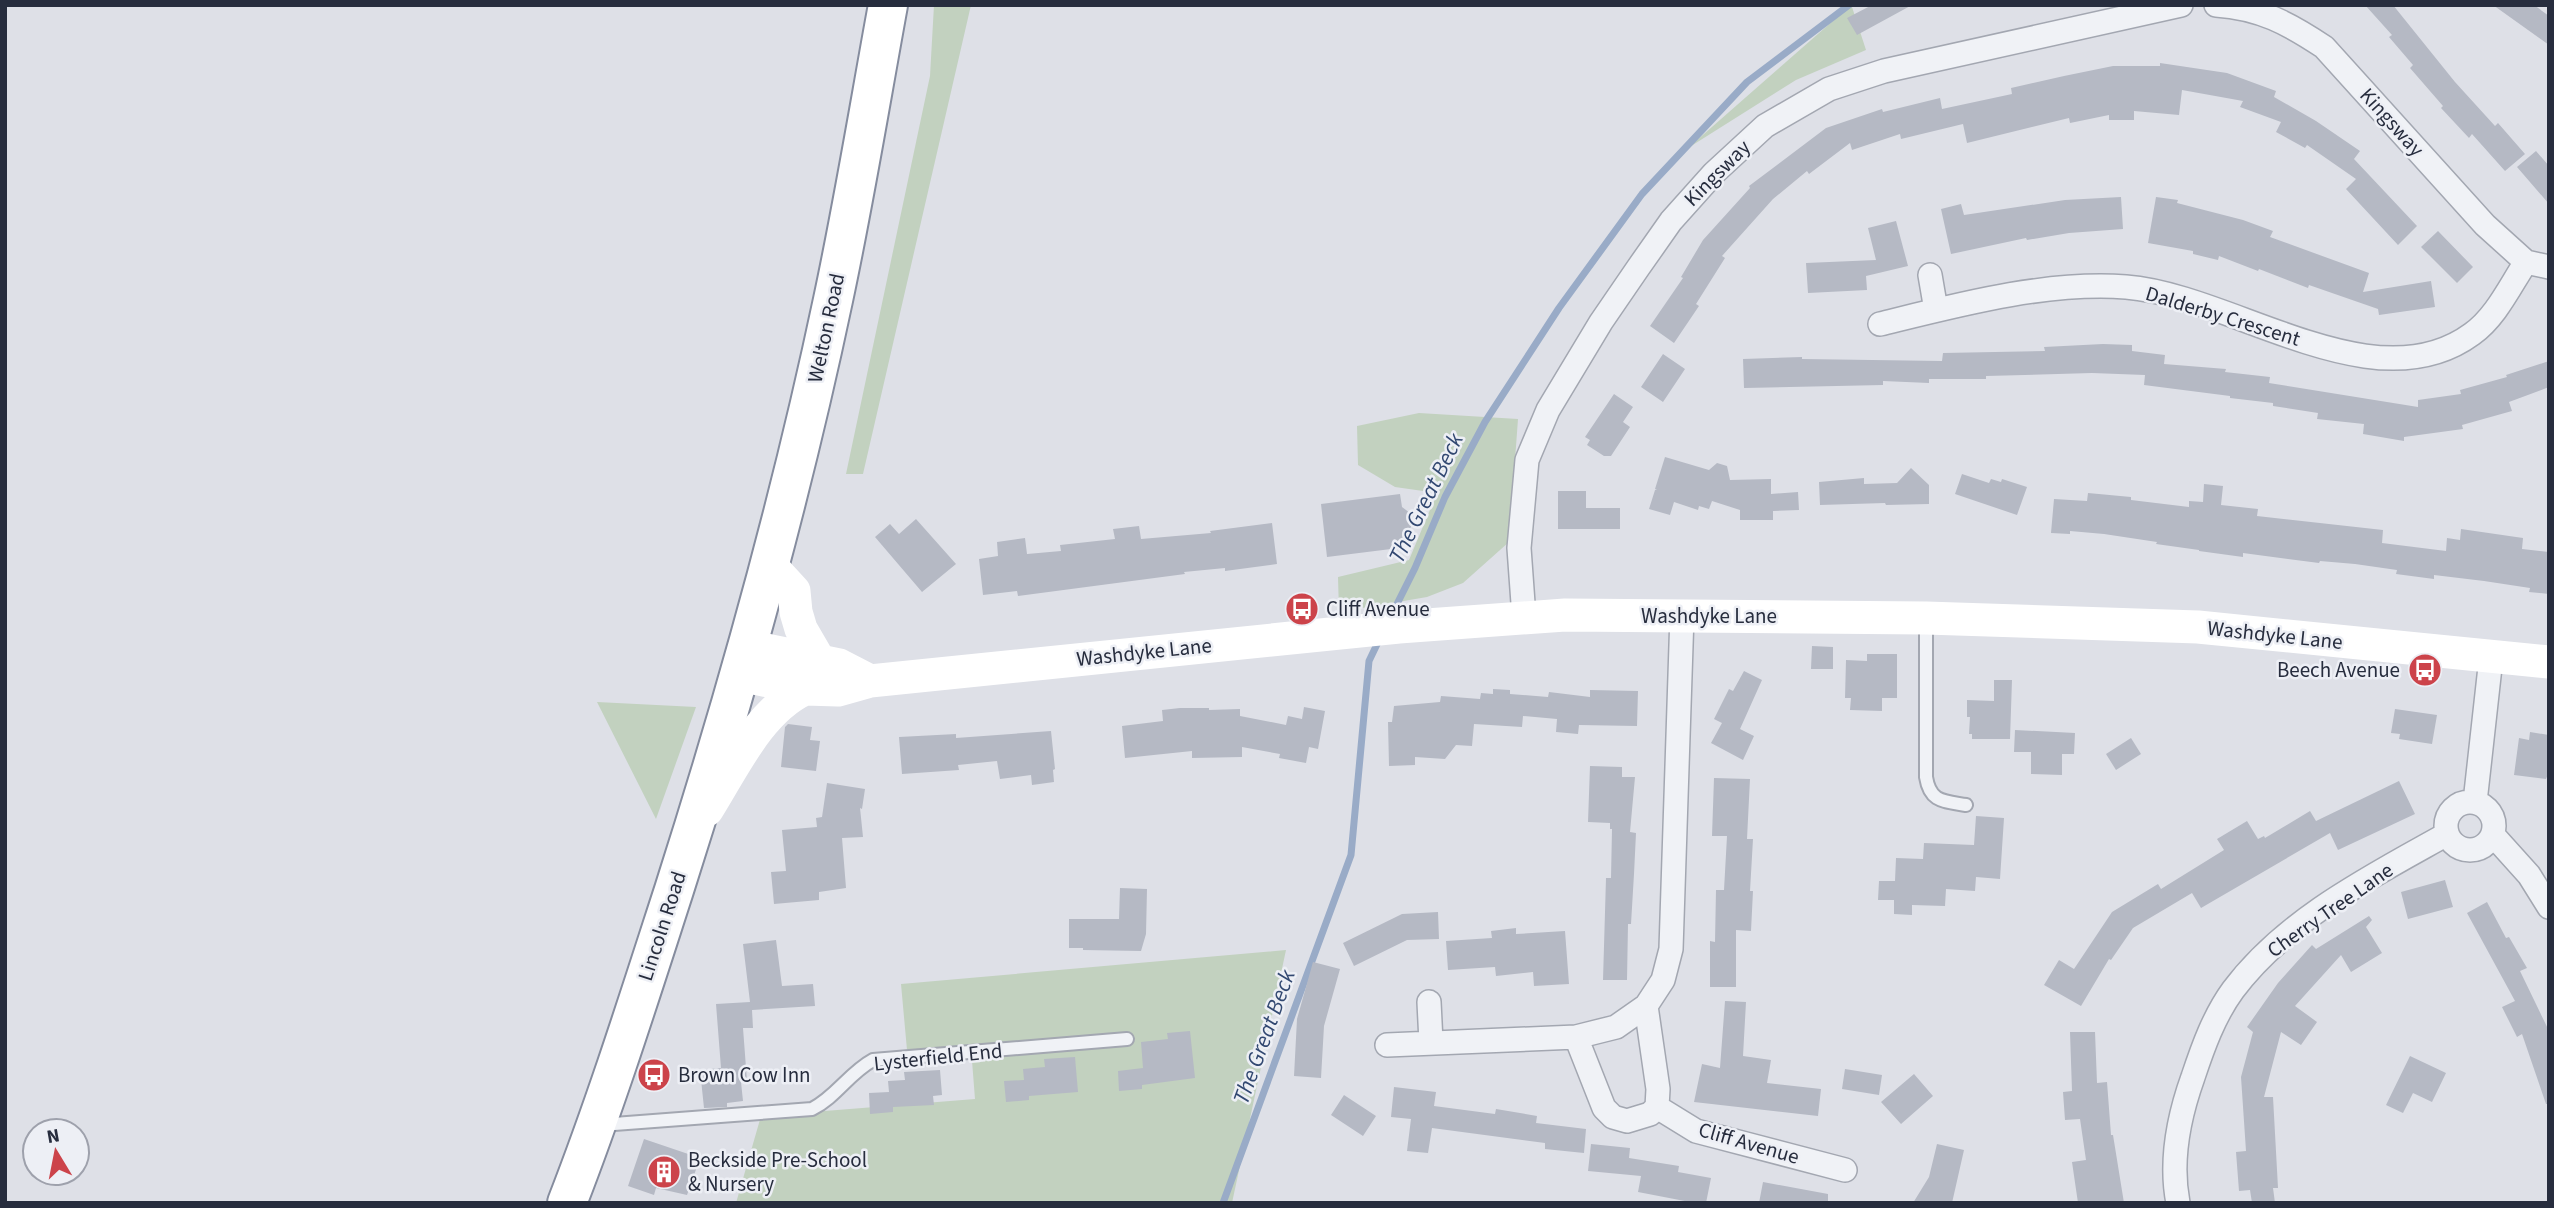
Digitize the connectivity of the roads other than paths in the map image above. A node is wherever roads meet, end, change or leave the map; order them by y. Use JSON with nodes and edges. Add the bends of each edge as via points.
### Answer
{"nodes":[{"id":1,"x":888,"y":5,"type":"edge"},
{"id":2,"x":2181,"y":5,"type":"edge"},
{"id":3,"x":2216,"y":5,"type":"edge"},
{"id":4,"x":2537,"y":265,"type":"edge"},
{"id":5,"x":1930,"y":275,"type":"dead end"},
{"id":6,"x":1936,"y":310,"type":"junction"},
{"id":7,"x":1880,"y":324,"type":"dead end"},
{"id":8,"x":771,"y":566,"type":"junction"},
{"id":9,"x":1682,"y":615,"type":"junction"},
{"id":10,"x":1524,"y":617,"type":"junction"},
{"id":11,"x":1926,"y":618,"type":"junction"},
{"id":12,"x":2491,"y":658,"type":"junction"},
{"id":13,"x":743,"y":661,"type":"junction"},
{"id":14,"x":2549,"y":662,"type":"edge"},
{"id":15,"x":812,"y":675,"type":"junction"},
{"id":16,"x":2475,"y":802,"type":"junction"},
{"id":17,"x":1966,"y":805,"type":"dead end"},
{"id":18,"x":692,"y":834,"type":"junction"},
{"id":19,"x":2447,"y":834,"type":"junction"},
{"id":20,"x":2493,"y":835,"type":"junction"},
{"id":21,"x":2549,"y":907,"type":"edge"},
{"id":22,"x":1429,"y":1002,"type":"dead end"},
{"id":23,"x":1646,"y":1006,"type":"junction"},
{"id":24,"x":1576,"y":1037,"type":"junction"},
{"id":25,"x":1127,"y":1039,"type":"dead end"},
{"id":26,"x":1431,"y":1042,"type":"junction"},
{"id":27,"x":1387,"y":1045,"type":"dead end"},
{"id":28,"x":1657,"y":1107,"type":"junction"},
{"id":29,"x":597,"y":1125,"type":"junction"},
{"id":30,"x":1845,"y":1170,"type":"dead end"},
{"id":31,"x":567,"y":1203,"type":"edge"},
{"id":32,"x":2178,"y":1203,"type":"edge"}],
"edges":[{"from":1,"to":8,"type":"highway","name":"Welton Road","via":[[833,299]]},
{"from":2,"to":10,"type":"street","name":"Kingsway","via":[[1884,71],[1829,89],[1765,126],[1724,164],[1671,221],[1601,322],[1548,410],[1527,460],[1519,548]]},
{"from":3,"to":4,"type":"street","name":"Kingsway","via":[[2266,14],[2324,47],[2485,225]]},
{"from":4,"to":6,"type":"street","name":"Dalderby Crescent","via":[[2472,334],[2444,349],[2399,359],[2352,355],[2224,311],[2129,287],[2021,294]]},
{"from":5,"to":6,"type":"street"},
{"from":6,"to":7,"type":"street","name":"Dalderby Crescent"},
{"from":8,"to":13,"type":"highway","name":"Welton Road"},
{"from":8,"to":15,"type":"street","via":[[794,591]]},
{"from":9,"to":10,"type":"street","name":"Washdyke Lane"},
{"from":9,"to":11,"type":"street","name":"Washdyke Lane"},
{"from":9,"to":23,"type":"street","via":[[1671,949],[1663,980]]},
{"from":10,"to":15,"type":"street","name":"Washdyke Lane","via":[[870,681],[838,690]]},
{"from":11,"to":12,"type":"street","name":"Washdyke Lane","via":[[2199,627]]},
{"from":11,"to":17,"type":"lane","via":[[1928,790],[1935,798]]},
{"from":12,"to":14,"type":"street","name":"Washdyke Lane"},
{"from":12,"to":16,"type":"street"},
{"from":13,"to":15,"type":"street","name":"Washdyke Lane"},
{"from":13,"to":18,"type":"highway","name":"Lincoln Road"},
{"from":15,"to":18,"type":"street","via":[[761,725]]},
{"from":16,"to":19,"type":"street","via":[[2454,807],[2446,820]]},
{"from":16,"to":20,"type":"street","via":[[2492,814]]},
{"from":18,"to":29,"type":"highway","name":"Lincoln Road"},
{"from":19,"to":20,"type":"street","via":[[2466,850],[2483,847]]},
{"from":19,"to":32,"type":"street","name":"Cherry Tree Lane","via":[[2363,881],[2308,920],[2266,953],[2232,991],[2206,1038],[2186,1094],[2176,1144]]},
{"from":20,"to":21,"type":"street","via":[[2529,875]]},
{"from":22,"to":26,"type":"street"},
{"from":23,"to":24,"type":"street","via":[[1616,1027]]},
{"from":23,"to":28,"type":"street"},
{"from":24,"to":26,"type":"street"},
{"from":24,"to":28,"type":"street","via":[[1604,1108],[1613,1117],[1627,1121]]},
{"from":25,"to":29,"type":"lane","name":"Lysterfield End","via":[[873,1060],[826,1102],[812,1108]]},
{"from":26,"to":27,"type":"street"},
{"from":28,"to":30,"type":"street","name":"Cliff Avenue","via":[[1696,1131]]},
{"from":29,"to":31,"type":"highway","name":"Lincoln Road"}]}
